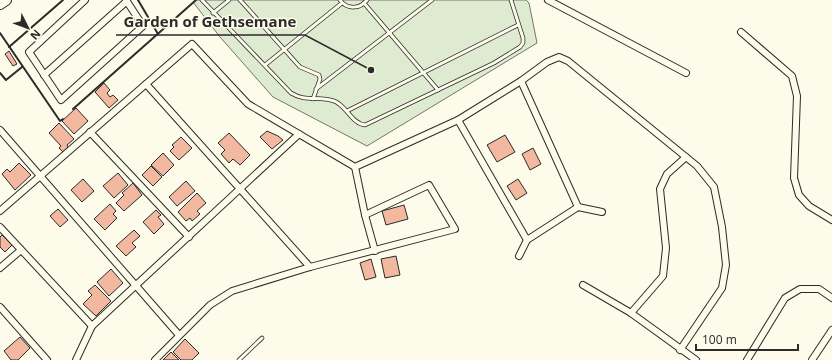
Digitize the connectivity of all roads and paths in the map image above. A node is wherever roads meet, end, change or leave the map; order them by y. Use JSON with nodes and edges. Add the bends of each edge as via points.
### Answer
{"nodes":[{"id":1,"x":6,"y":0,"type":"edge"},
{"id":2,"x":85,"y":0,"type":"edge"},
{"id":3,"x":126,"y":0,"type":"edge"},
{"id":4,"x":202,"y":0,"type":"edge"},
{"id":5,"x":229,"y":0,"type":"edge"},
{"id":6,"x":240,"y":0,"type":"edge"},
{"id":7,"x":432,"y":0,"type":"edge"},
{"id":8,"x":510,"y":0,"type":"edge"},
{"id":9,"x":548,"y":0,"type":"edge"},
{"id":10,"x":341,"y":2,"type":"edge"},
{"id":11,"x":365,"y":2,"type":"edge"},
{"id":12,"x":0,"y":4,"type":"edge"},
{"id":13,"x":213,"y":13,"type":"junction"},
{"id":14,"x":518,"y":25,"type":"junction"},
{"id":15,"x":389,"y":32,"type":"junction"},
{"id":16,"x":741,"y":32,"type":"dead end"},
{"id":17,"x":285,"y":49,"type":"junction"},
{"id":18,"x":264,"y":66,"type":"junction"},
{"id":19,"x":424,"y":72,"type":"junction"},
{"id":20,"x":686,"y":73,"type":"dead end"},
{"id":21,"x":44,"y":75,"type":"junction"},
{"id":22,"x":521,"y":81,"type":"junction"},
{"id":23,"x":146,"y":84,"type":"junction"},
{"id":24,"x":316,"y":89,"type":"junction"},
{"id":25,"x":438,"y":90,"type":"junction"},
{"id":26,"x":313,"y":100,"type":"junction"},
{"id":27,"x":347,"y":111,"type":"junction"},
{"id":28,"x":458,"y":120,"type":"junction"},
{"id":29,"x":0,"y":130,"type":"edge"},
{"id":30,"x":90,"y":132,"type":"junction"},
{"id":31,"x":299,"y":134,"type":"junction"},
{"id":32,"x":686,"y":157,"type":"junction"},
{"id":33,"x":355,"y":167,"type":"junction"},
{"id":34,"x":40,"y":176,"type":"junction"},
{"id":35,"x":240,"y":189,"type":"junction"},
{"id":36,"x":578,"y":206,"type":"junction"},
{"id":37,"x":0,"y":211,"type":"edge"},
{"id":38,"x":602,"y":212,"type":"dead end"},
{"id":39,"x":365,"y":215,"type":"junction"},
{"id":40,"x":832,"y":220,"type":"edge"},
{"id":41,"x":0,"y":227,"type":"edge"},
{"id":42,"x":189,"y":237,"type":"junction"},
{"id":43,"x":527,"y":240,"type":"junction"},
{"id":44,"x":21,"y":250,"type":"junction"},
{"id":45,"x":375,"y":251,"type":"junction"},
{"id":46,"x":519,"y":256,"type":"dead end"},
{"id":47,"x":310,"y":267,"type":"junction"},
{"id":48,"x":0,"y":268,"type":"edge"},
{"id":49,"x":583,"y":284,"type":"dead end"},
{"id":50,"x":135,"y":285,"type":"junction"},
{"id":51,"x":832,"y":298,"type":"edge"},
{"id":52,"x":0,"y":307,"type":"edge"},
{"id":53,"x":631,"y":313,"type":"junction"},
{"id":54,"x":92,"y":326,"type":"junction"},
{"id":55,"x":832,"y":330,"type":"edge"},
{"id":56,"x":179,"y":335,"type":"junction"},
{"id":57,"x":262,"y":338,"type":"dead end"},
{"id":58,"x":680,"y":350,"type":"junction"},
{"id":59,"x":47,"y":360,"type":"edge"},
{"id":60,"x":76,"y":360,"type":"edge"},
{"id":61,"x":155,"y":360,"type":"edge"},
{"id":62,"x":239,"y":360,"type":"edge"},
{"id":63,"x":696,"y":360,"type":"edge"},
{"id":64,"x":746,"y":360,"type":"edge"},
{"id":65,"x":812,"y":360,"type":"edge"}],
"edges":[{"from":1,"to":12,"type":"main road"},
{"from":2,"to":21,"type":"street","via":[[29,52]]},
{"from":3,"to":21,"type":"street"},
{"from":3,"to":21,"type":"street","via":[[143,26],[61,100]]},
{"from":4,"to":13,"type":"lane"},
{"from":5,"to":13,"type":"lane"},
{"from":6,"to":17,"type":"lane"},
{"from":7,"to":15,"type":"lane"},
{"from":8,"to":14,"type":"lane"},
{"from":9,"to":20,"type":"street"},
{"from":10,"to":11,"type":"lane","via":[[353,8]]},
{"from":10,"to":17,"type":"lane"},
{"from":11,"to":15,"type":"lane"},
{"from":13,"to":18,"type":"lane"},
{"from":14,"to":19,"type":"lane"},
{"from":14,"to":25,"type":"lane","via":[[524,41],[520,47],[494,63]]},
{"from":15,"to":19,"type":"lane"},
{"from":15,"to":24,"type":"lane"},
{"from":16,"to":40,"type":"street","via":[[792,76],[797,96],[794,178],[798,196]]},
{"from":17,"to":18,"type":"lane"},
{"from":17,"to":24,"type":"lane","via":[[300,67],[319,75]]},
{"from":18,"to":26,"type":"lane","via":[[291,93]]},
{"from":19,"to":25,"type":"lane"},
{"from":19,"to":27,"type":"lane"},
{"from":22,"to":28,"type":"street"},
{"from":22,"to":32,"type":"street","via":[[547,62],[560,57]]},
{"from":22,"to":36,"type":"street"},
{"from":23,"to":30,"type":"street"},
{"from":23,"to":31,"type":"street","via":[[192,44],[248,104]]},
{"from":23,"to":35,"type":"street"},
{"from":24,"to":26,"type":"lane"},
{"from":25,"to":27,"type":"lane","via":[[365,125],[359,123]]},
{"from":26,"to":27,"type":"lane","via":[[334,101]]},
{"from":28,"to":33,"type":"street"},
{"from":28,"to":43,"type":"street"},
{"from":29,"to":34,"type":"street"},
{"from":30,"to":34,"type":"street"},
{"from":30,"to":42,"type":"street"},
{"from":31,"to":33,"type":"street"},
{"from":31,"to":35,"type":"street"},
{"from":32,"to":53,"type":"street","via":[[667,174],[660,189],[666,248],[663,276]]},
{"from":32,"to":58,"type":"street","via":[[714,187],[726,265],[722,288]]},
{"from":33,"to":39,"type":"street"},
{"from":34,"to":37,"type":"street"},
{"from":34,"to":50,"type":"street"},
{"from":35,"to":42,"type":"street"},
{"from":35,"to":47,"type":"street"},
{"from":36,"to":38,"type":"street"},
{"from":36,"to":43,"type":"street"},
{"from":39,"to":45,"type":"street"},
{"from":39,"to":45,"type":"street","via":[[429,185],[455,229]]},
{"from":41,"to":44,"type":"street"},
{"from":42,"to":50,"type":"street"},
{"from":43,"to":46,"type":"street"},
{"from":44,"to":48,"type":"street"},
{"from":44,"to":54,"type":"street"},
{"from":45,"to":47,"type":"street"},
{"from":47,"to":56,"type":"street","via":[[232,291],[210,305]]},
{"from":49,"to":53,"type":"street"},
{"from":50,"to":54,"type":"street"},
{"from":50,"to":56,"type":"street"},
{"from":51,"to":64,"type":"street","via":[[819,288],[800,289],[785,298]]},
{"from":52,"to":59,"type":"street"},
{"from":53,"to":58,"type":"street"},
{"from":54,"to":60,"type":"street"},
{"from":55,"to":65,"type":"street"},
{"from":56,"to":61,"type":"street"},
{"from":57,"to":62,"type":"lane"},
{"from":58,"to":63,"type":"street"}]}
